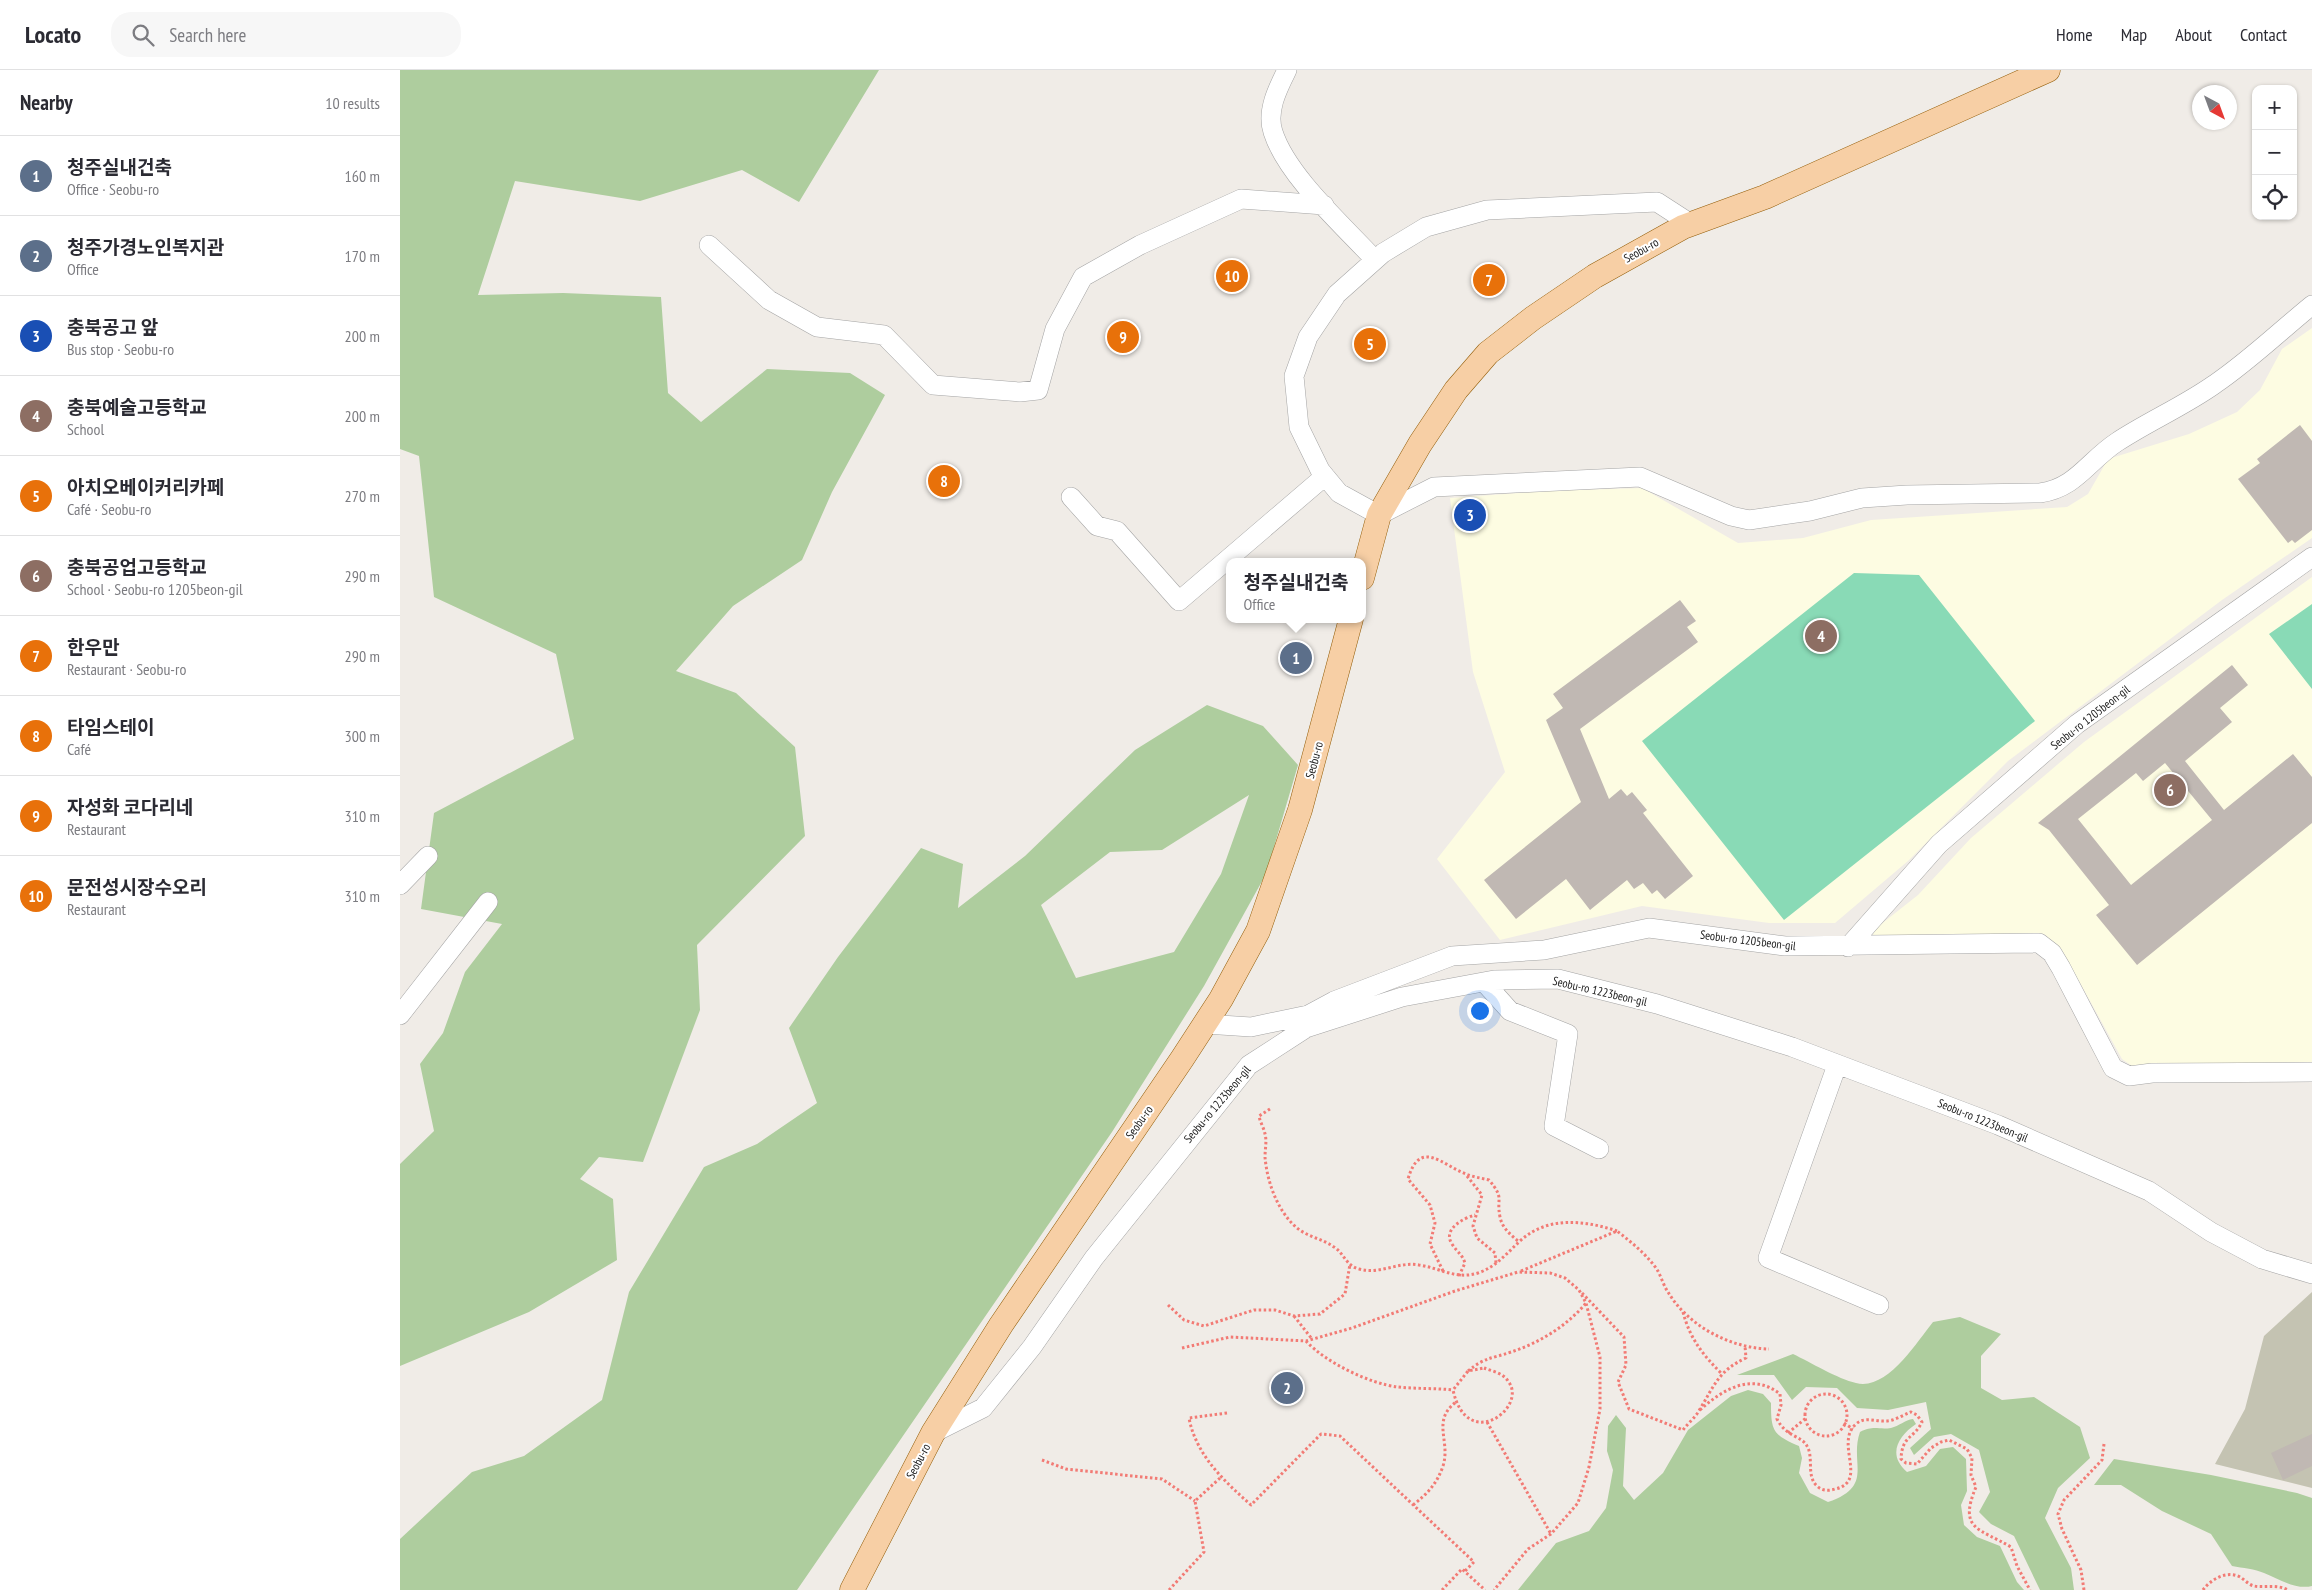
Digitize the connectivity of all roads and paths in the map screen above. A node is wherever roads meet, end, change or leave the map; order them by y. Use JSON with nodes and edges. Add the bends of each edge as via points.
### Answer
{"nodes":[{"id":1,"x":1287,"y":70,"type":"edge"},
{"id":2,"x":2048,"y":70,"type":"edge"},
{"id":3,"x":1324,"y":205,"type":"junction"},
{"id":4,"x":1691,"y":224,"type":"junction"},
{"id":5,"x":709,"y":245,"type":"dead end"},
{"id":6,"x":1375,"y":260,"type":"junction"},
{"id":7,"x":2312,"y":305,"type":"edge"},
{"id":8,"x":1325,"y":476,"type":"junction"},
{"id":9,"x":1071,"y":497,"type":"dead end"},
{"id":10,"x":1379,"y":516,"type":"junction"},
{"id":11,"x":2312,"y":557,"type":"edge"},
{"id":12,"x":1228,"y":558,"type":"edge"},
{"id":13,"x":1226,"y":560,"type":"edge"},
{"id":14,"x":1366,"y":563,"type":"edge"},
{"id":15,"x":1350,"y":623,"type":"edge"},
{"id":16,"x":428,"y":856,"type":"dead end"},
{"id":17,"x":400,"y":885,"type":"edge"},
{"id":18,"x":488,"y":902,"type":"dead end"},
{"id":19,"x":1848,"y":947,"type":"junction"},
{"id":20,"x":1393,"y":979,"type":"junction"},
{"id":21,"x":1484,"y":982,"type":"junction"},
{"id":22,"x":1398,"y":998,"type":"junction"},
{"id":23,"x":400,"y":1015,"type":"edge"},
{"id":24,"x":1205,"y":1024,"type":"junction"},
{"id":25,"x":1837,"y":1066,"type":"junction"},
{"id":26,"x":2312,"y":1072,"type":"edge"},
{"id":27,"x":1270,"y":1109,"type":"dead end"},
{"id":28,"x":1599,"y":1149,"type":"dead end"},
{"id":29,"x":1467,"y":1175,"type":"junction"},
{"id":30,"x":1475,"y":1215,"type":"junction"},
{"id":31,"x":1616,"y":1231,"type":"junction"},
{"id":32,"x":1519,"y":1243,"type":"junction"},
{"id":33,"x":1496,"y":1263,"type":"junction"},
{"id":34,"x":1350,"y":1264,"type":"junction"},
{"id":35,"x":1444,"y":1272,"type":"junction"},
{"id":36,"x":1518,"y":1272,"type":"junction"},
{"id":37,"x":2312,"y":1274,"type":"edge"},
{"id":38,"x":1459,"y":1276,"type":"junction"},
{"id":39,"x":1579,"y":1290,"type":"junction"},
{"id":40,"x":1586,"y":1303,"type":"junction"},
{"id":41,"x":1879,"y":1304,"type":"dead end"},
{"id":42,"x":1168,"y":1306,"type":"dead end"},
{"id":43,"x":1683,"y":1312,"type":"junction"},
{"id":44,"x":1294,"y":1316,"type":"junction"},
{"id":45,"x":1312,"y":1339,"type":"junction"},
{"id":46,"x":1306,"y":1341,"type":"junction"},
{"id":47,"x":1745,"y":1346,"type":"junction"},
{"id":48,"x":1182,"y":1348,"type":"dead end"},
{"id":49,"x":1768,"y":1349,"type":"dead end"},
{"id":50,"x":1468,"y":1371,"type":"junction"},
{"id":51,"x":1722,"y":1374,"type":"junction"},
{"id":52,"x":1453,"y":1390,"type":"junction"},
{"id":53,"x":1456,"y":1402,"type":"junction"},
{"id":54,"x":1700,"y":1410,"type":"junction"},
{"id":55,"x":1227,"y":1413,"type":"dead end"},
{"id":56,"x":1806,"y":1418,"type":"junction"},
{"id":57,"x":1487,"y":1422,"type":"junction"},
{"id":58,"x":1844,"y":1424,"type":"junction"},
{"id":59,"x":1853,"y":1429,"type":"junction"},
{"id":60,"x":933,"y":1433,"type":"junction"},
{"id":61,"x":1788,"y":1433,"type":"junction"},
{"id":62,"x":2104,"y":1444,"type":"dead end"},
{"id":63,"x":1042,"y":1460,"type":"dead end"},
{"id":64,"x":1220,"y":1478,"type":"junction"},
{"id":65,"x":1195,"y":1501,"type":"junction"},
{"id":66,"x":1413,"y":1505,"type":"junction"},
{"id":67,"x":1551,"y":1534,"type":"junction"},
{"id":68,"x":1464,"y":1572,"type":"junction"},
{"id":69,"x":852,"y":1590,"type":"edge"},
{"id":70,"x":1169,"y":1590,"type":"edge"},
{"id":71,"x":1442,"y":1590,"type":"edge"},
{"id":72,"x":1485,"y":1590,"type":"edge"},
{"id":73,"x":1494,"y":1590,"type":"edge"},
{"id":74,"x":2030,"y":1590,"type":"edge"},
{"id":75,"x":2084,"y":1590,"type":"edge"},
{"id":76,"x":2203,"y":1590,"type":"edge"},
{"id":77,"x":2288,"y":1590,"type":"edge"}],
"edges":[{"from":1,"to":3,"type":"street","via":[[1273,98],[1272,131],[1292,169]]},
{"from":2,"to":4,"type":"main road","name":"Seobu-ro","via":[[1765,197]]},
{"from":3,"to":5,"type":"street","via":[[1241,199],[1140,245],[1084,277],[1055,329],[1038,390],[1020,392],[932,385],[884,335],[817,327],[769,300]]},
{"from":3,"to":6,"type":"street"},
{"from":4,"to":6,"type":"street","via":[[1657,202],[1487,210],[1426,227]]},
{"from":4,"to":10,"type":"main road","name":"Seobu-ro","via":[[1595,276],[1488,353],[1456,390],[1420,444]]},
{"from":6,"to":8,"type":"street","via":[[1337,294],[1308,337],[1294,376],[1299,427]]},
{"from":7,"to":10,"type":"street","via":[[2216,384],[2118,441],[2057,491],[1862,498],[1810,511],[1749,520],[1731,516],[1640,477],[1434,486]]},
{"from":8,"to":10,"type":"street","via":[[1339,493]]},
{"from":8,"to":12,"type":"street"},
{"from":9,"to":13,"type":"street","via":[[1097,526],[1117,531],[1179,600]]},
{"from":10,"to":14,"type":"main road","name":"Seobu-ro"},
{"from":11,"to":19,"type":"street","name":"Seobu-ro 1205beon-gil","via":[[2077,724],[1939,844]]},
{"from":15,"to":24,"type":"main road","name":"Seobu-ro","via":[[1300,810],[1278,878],[1258,931]]},
{"from":16,"to":17,"type":"street"},
{"from":18,"to":23,"type":"street"},
{"from":19,"to":20,"type":"street","name":"Seobu-ro 1205beon-gil","via":[[1785,946],[1649,928],[1544,950],[1452,956]]},
{"from":19,"to":26,"type":"street","via":[[2039,943],[2057,960],[2113,1068],[2130,1076],[2152,1073]]},
{"from":20,"to":22,"type":"street"},
{"from":20,"to":24,"type":"street","name":"Seobu-ro 1205beon-gil","via":[[1308,1015],[1252,1027]]},
{"from":21,"to":22,"type":"street","name":"Seobu-ro 1223beon-gil"},
{"from":21,"to":25,"type":"street","name":"Seobu-ro 1223beon-gil","via":[[1558,979],[1657,1004],[1792,1047]]},
{"from":21,"to":28,"type":"street","via":[[1510,1011],[1568,1034],[1554,1126]]},
{"from":22,"to":60,"type":"street","name":"Seobu-ro 1223beon-gil","via":[[1306,1028],[1248,1065],[1094,1258],[1032,1347],[983,1408]]},
{"from":24,"to":60,"type":"main road","name":"Seobu-ro","via":[[1001,1325]]},
{"from":25,"to":37,"type":"street","name":"Seobu-ro 1223beon-gil","via":[[1998,1125],[2148,1191],[2211,1232],[2262,1259]]},
{"from":25,"to":41,"type":"street","via":[[1768,1258]]},
{"from":27,"to":34,"type":"path","via":[[1259,1116],[1265,1134],[1269,1183],[1297,1228],[1335,1247]]},
{"from":29,"to":30,"type":"path","via":[[1482,1195]]},
{"from":29,"to":32,"type":"path","via":[[1489,1180],[1496,1189],[1501,1200],[1500,1217],[1507,1232]]},
{"from":29,"to":35,"type":"path","via":[[1436,1157],[1422,1158],[1412,1166],[1408,1179],[1430,1205],[1435,1223],[1430,1244]]},
{"from":30,"to":33,"type":"path","via":[[1472,1226],[1477,1238],[1495,1253]]},
{"from":30,"to":38,"type":"path","via":[[1462,1218],[1450,1236],[1451,1243],[1462,1253],[1465,1263]]},
{"from":31,"to":32,"type":"path","via":[[1596,1224],[1560,1222],[1545,1225]]},
{"from":31,"to":36,"type":"path"},
{"from":31,"to":43,"type":"path","via":[[1636,1245],[1657,1269]]},
{"from":32,"to":33,"type":"path"},
{"from":33,"to":38,"type":"path","via":[[1478,1272]]},
{"from":34,"to":35,"type":"path","via":[[1358,1269],[1378,1271],[1418,1264]]},
{"from":34,"to":44,"type":"path","via":[[1345,1294],[1320,1314]]},
{"from":35,"to":38,"type":"path"},
{"from":36,"to":39,"type":"path","via":[[1550,1273],[1565,1278]]},
{"from":36,"to":45,"type":"path"},
{"from":39,"to":40,"type":"path"},
{"from":39,"to":54,"type":"path","via":[[1624,1337],[1626,1365],[1618,1382],[1629,1409],[1683,1430]]},
{"from":40,"to":50,"type":"path","via":[[1574,1317],[1548,1335],[1511,1352],[1481,1360]]},
{"from":40,"to":67,"type":"path","via":[[1600,1357],[1600,1409],[1589,1467],[1578,1503]]},
{"from":42,"to":44,"type":"path","via":[[1184,1320],[1204,1326],[1254,1310],[1275,1310]]},
{"from":43,"to":47,"type":"path","via":[[1705,1329]]},
{"from":43,"to":51,"type":"path","via":[[1688,1331],[1700,1351]]},
{"from":44,"to":45,"type":"path"},
{"from":45,"to":46,"type":"path"},
{"from":46,"to":48,"type":"path","via":[[1230,1337]]},
{"from":46,"to":52,"type":"path","via":[[1314,1351],[1334,1364],[1396,1387]]},
{"from":47,"to":49,"type":"path"},
{"from":47,"to":51,"type":"path","via":[[1746,1358]]},
{"from":50,"to":52,"type":"path"},
{"from":50,"to":57,"type":"path","via":[[1484,1368],[1508,1381],[1511,1400],[1504,1413]]},
{"from":51,"to":54,"type":"path","via":[[1709,1390]]},
{"from":52,"to":53,"type":"path"},
{"from":53,"to":57,"type":"path","via":[[1464,1415]]},
{"from":53,"to":66,"type":"path","via":[[1446,1409],[1442,1424],[1446,1444],[1443,1465],[1435,1484]]},
{"from":54,"to":61,"type":"path","via":[[1732,1386],[1754,1382],[1771,1387],[1780,1394],[1777,1420],[1782,1430]]},
{"from":55,"to":64,"type":"path","via":[[1189,1418],[1192,1436]]},
{"from":56,"to":58,"type":"path","via":[[1813,1432],[1826,1436],[1838,1432]]},
{"from":56,"to":58,"type":"path","via":[[1810,1401],[1830,1395],[1842,1401],[1845,1407]]},
{"from":56,"to":61,"type":"path"},
{"from":57,"to":67,"type":"path"},
{"from":58,"to":59,"type":"path"},
{"from":59,"to":61,"type":"path","via":[[1847,1455],[1852,1468],[1850,1480],[1827,1491],[1816,1486],[1811,1474],[1812,1455],[1806,1444]]},
{"from":59,"to":74,"type":"path","via":[[1856,1424],[1870,1419],[1886,1422],[1911,1412],[1922,1422],[1901,1450],[1901,1459],[1906,1464],[1917,1464],[1940,1442],[1949,1440],[1966,1449],[1972,1458],[1971,1475],[1976,1487],[1968,1515],[1974,1527],[2011,1547]]},
{"from":60,"to":69,"type":"main road","name":"Seobu-ro"},
{"from":62,"to":75,"type":"path","via":[[2102,1460],[2064,1500],[2058,1514],[2081,1570]]},
{"from":63,"to":65,"type":"path","via":[[1066,1469],[1162,1479]]},
{"from":64,"to":65,"type":"path"},
{"from":64,"to":66,"type":"path","via":[[1251,1505],[1321,1434],[1340,1436]]},
{"from":65,"to":70,"type":"path","via":[[1204,1552]]},
{"from":66,"to":68,"type":"path","via":[[1474,1562]]},
{"from":67,"to":73,"type":"path","via":[[1528,1549]]},
{"from":68,"to":71,"type":"path","via":[[1462,1569]]},
{"from":68,"to":72,"type":"path"},
{"from":76,"to":77,"type":"path","via":[[2210,1580],[2222,1576],[2238,1576],[2253,1586],[2268,1585]]}]}
